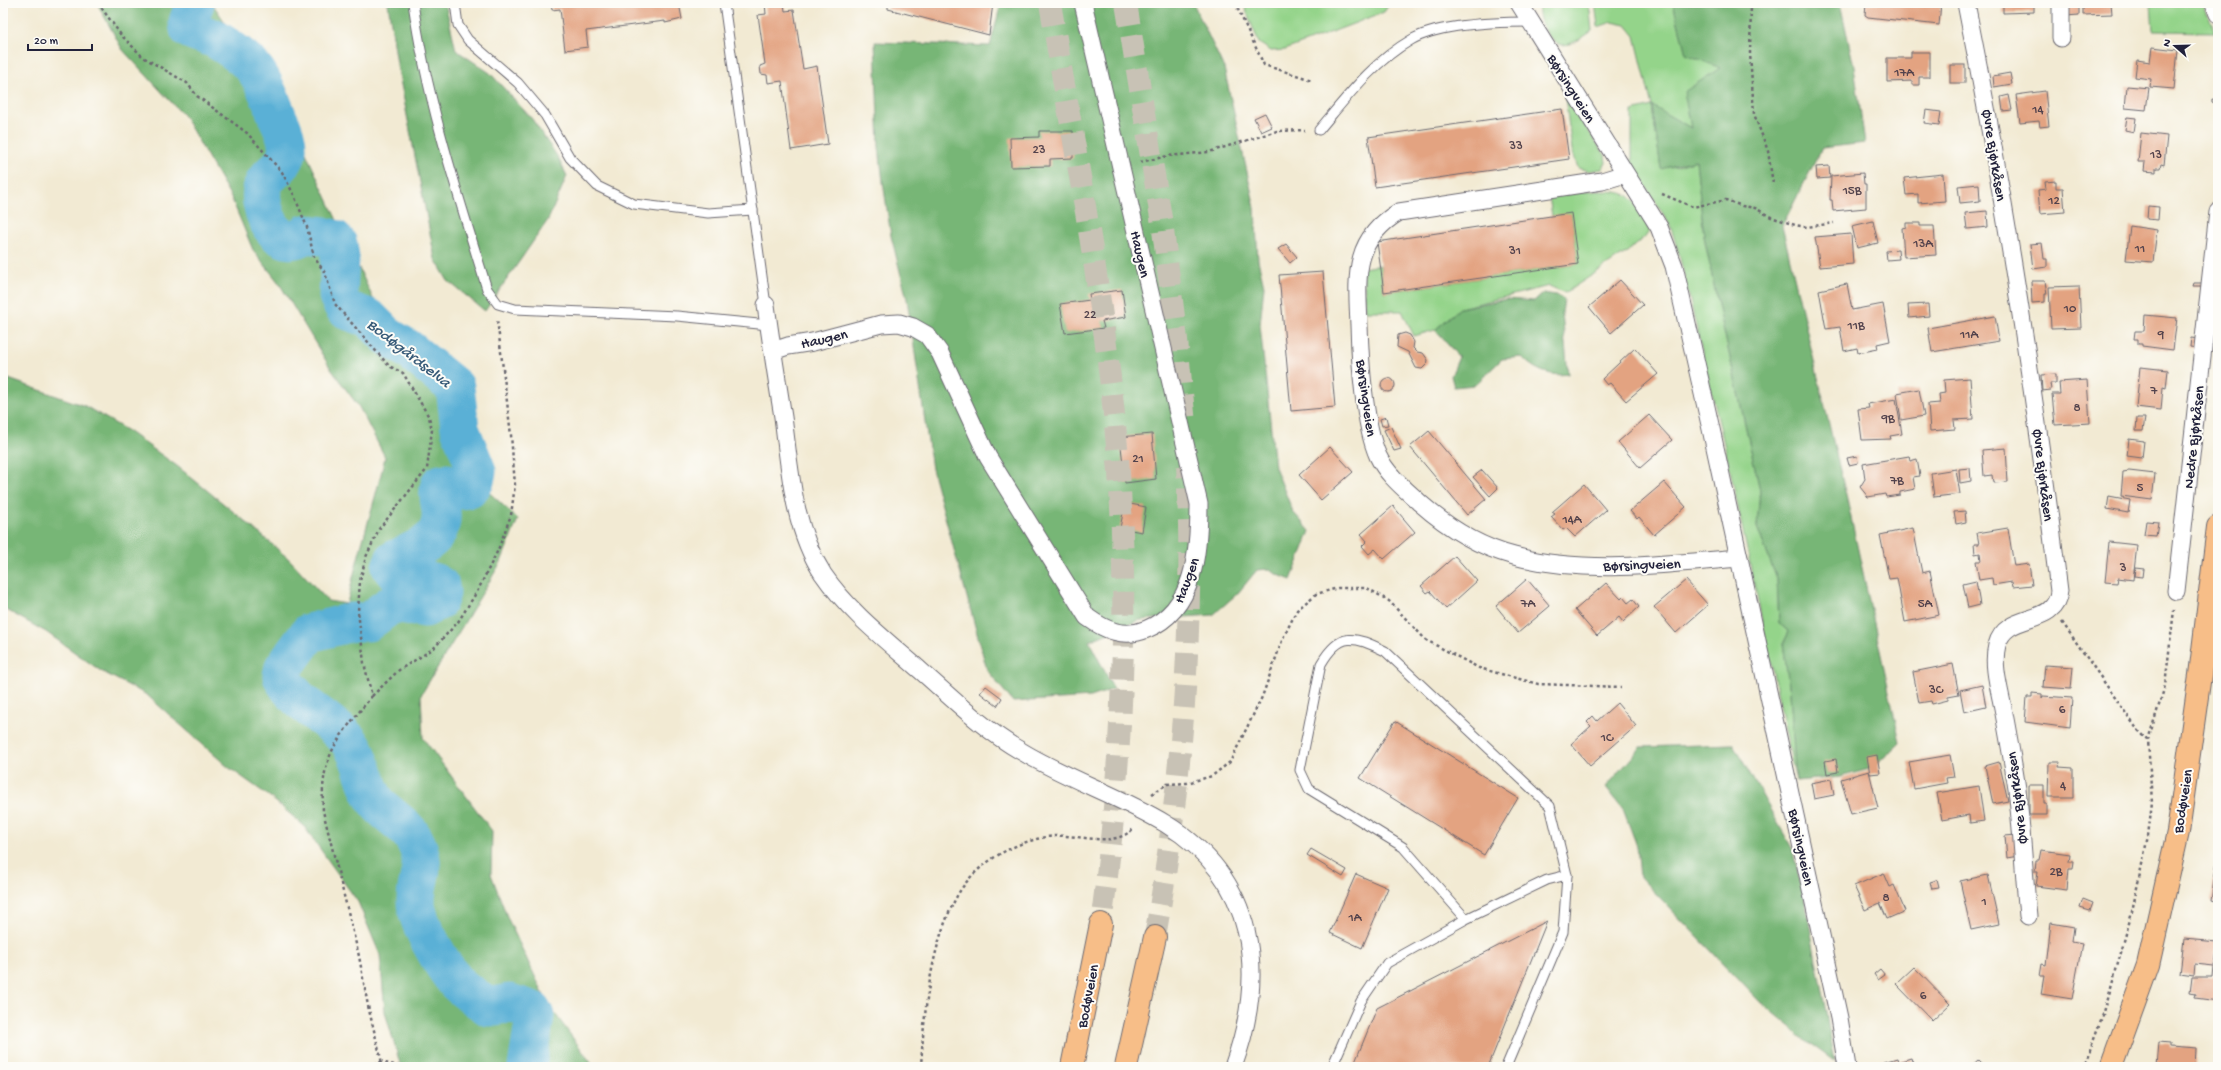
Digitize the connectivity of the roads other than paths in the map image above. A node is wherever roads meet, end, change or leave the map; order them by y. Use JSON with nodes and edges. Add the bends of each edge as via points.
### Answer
{"nodes":[{"id":1,"x":413,"y":3,"type":"edge"},
{"id":2,"x":454,"y":3,"type":"edge"},
{"id":3,"x":724,"y":3,"type":"edge"},
{"id":4,"x":1083,"y":3,"type":"edge"},
{"id":5,"x":1519,"y":3,"type":"edge"},
{"id":6,"x":1966,"y":3,"type":"edge"},
{"id":7,"x":2061,"y":3,"type":"edge"},
{"id":8,"x":2214,"y":3,"type":"edge"},
{"id":9,"x":2218,"y":14,"type":"edge"},
{"id":10,"x":1531,"y":22,"type":"junction"},
{"id":11,"x":2061,"y":38,"type":"dead end"},
{"id":12,"x":1319,"y":130,"type":"road end"},
{"id":13,"x":1625,"y":174,"type":"junction"},
{"id":14,"x":753,"y":210,"type":"junction"},
{"id":15,"x":2218,"y":212,"type":"edge"},
{"id":16,"x":766,"y":305,"type":"joint"},
{"id":17,"x":769,"y":325,"type":"junction"},
{"id":18,"x":773,"y":351,"type":"junction"},
{"id":19,"x":2218,"y":527,"type":"edge"},
{"id":20,"x":1739,"y":558,"type":"junction"},
{"id":21,"x":2176,"y":591,"type":"road end"},
{"id":22,"x":1568,"y":875,"type":"junction"},
{"id":23,"x":2028,"y":916,"type":"dead end"},
{"id":24,"x":1466,"y":919,"type":"junction"},
{"id":25,"x":1100,"y":924,"type":"tunnel mouth"},
{"id":26,"x":1155,"y":937,"type":"tunnel mouth"},
{"id":27,"x":1072,"y":1067,"type":"edge"},
{"id":28,"x":1126,"y":1067,"type":"edge"},
{"id":29,"x":1233,"y":1067,"type":"edge"},
{"id":30,"x":1332,"y":1067,"type":"edge"},
{"id":31,"x":1506,"y":1067,"type":"edge"},
{"id":32,"x":1847,"y":1067,"type":"edge"},
{"id":33,"x":2111,"y":1067,"type":"edge"}],
"edges":[{"from":1,"to":17,"type":"lane","via":[[430,96],[447,158],[487,289],[498,304],[515,309],[677,316]]},
{"from":2,"to":14,"type":"lane","via":[[458,25],[468,40],[518,83],[545,115],[570,158],[597,186],[634,204],[708,213]]},
{"from":3,"to":14,"type":"lane"},
{"from":4,"to":18,"type":"street","name":"Haugen","via":[[1199,504],[1199,542],[1193,569],[1174,612],[1160,624],[1141,632],[1120,634],[1102,629],[1087,617],[988,457],[940,353],[927,335],[899,323],[881,324]]},
{"from":5,"to":10,"type":"street","name":"Børsingveien"},
{"from":6,"to":23,"type":"street","name":"Øvre Bjørkåsen","via":[[1991,128],[2041,449],[2059,591],[2053,609],[2007,629],[2000,636],[1997,651],[1998,681],[2017,789]]},
{"from":7,"to":11,"type":"street"},
{"from":8,"to":9,"type":"street"},
{"from":10,"to":12,"type":"lane","via":[[1494,22],[1443,29],[1412,39],[1363,77]]},
{"from":10,"to":13,"type":"street","name":"Børsingveien"},
{"from":13,"to":20,"type":"street","name":"Børsingveien","via":[[1659,228],[1674,266]]},
{"from":13,"to":20,"type":"street","name":"Børsingveien","via":[[1602,181],[1399,212],[1375,230],[1365,244],[1358,264],[1357,288],[1360,347],[1374,444],[1378,457],[1386,468],[1400,485],[1426,508],[1462,534],[1512,556],[1542,562],[1589,566]]},
{"from":14,"to":16,"type":"lane"},
{"from":15,"to":21,"type":"street","name":"Nedre Bjørkåsen"},
{"from":16,"to":17,"type":"street"},
{"from":17,"to":18,"type":"street"},
{"from":18,"to":29,"type":"street","via":[[793,489],[801,523],[815,560],[837,592],[894,647],[1002,739],[1046,766],[1143,811],[1167,825],[1201,851],[1225,882],[1248,936],[1252,969],[1247,1022]]},
{"from":19,"to":33,"type":"main road","name":"Bodøveien","via":[[2178,832],[2148,965]]},
{"from":20,"to":32,"type":"street","name":"Børsingveien","via":[[1839,1018]]},
{"from":22,"to":24,"type":"lane","via":[[1547,880]]},
{"from":22,"to":24,"type":"lane","via":[[1550,806],[1385,651],[1361,639],[1341,640],[1328,651],[1321,664],[1300,770],[1309,789],[1403,847]]},
{"from":22,"to":31,"type":"lane","via":[[1563,932]]},
{"from":24,"to":30,"type":"lane","via":[[1387,964],[1361,1001]]},
{"from":25,"to":27,"type":"main road","name":"Bodøveien"},
{"from":26,"to":28,"type":"main road"}]}
